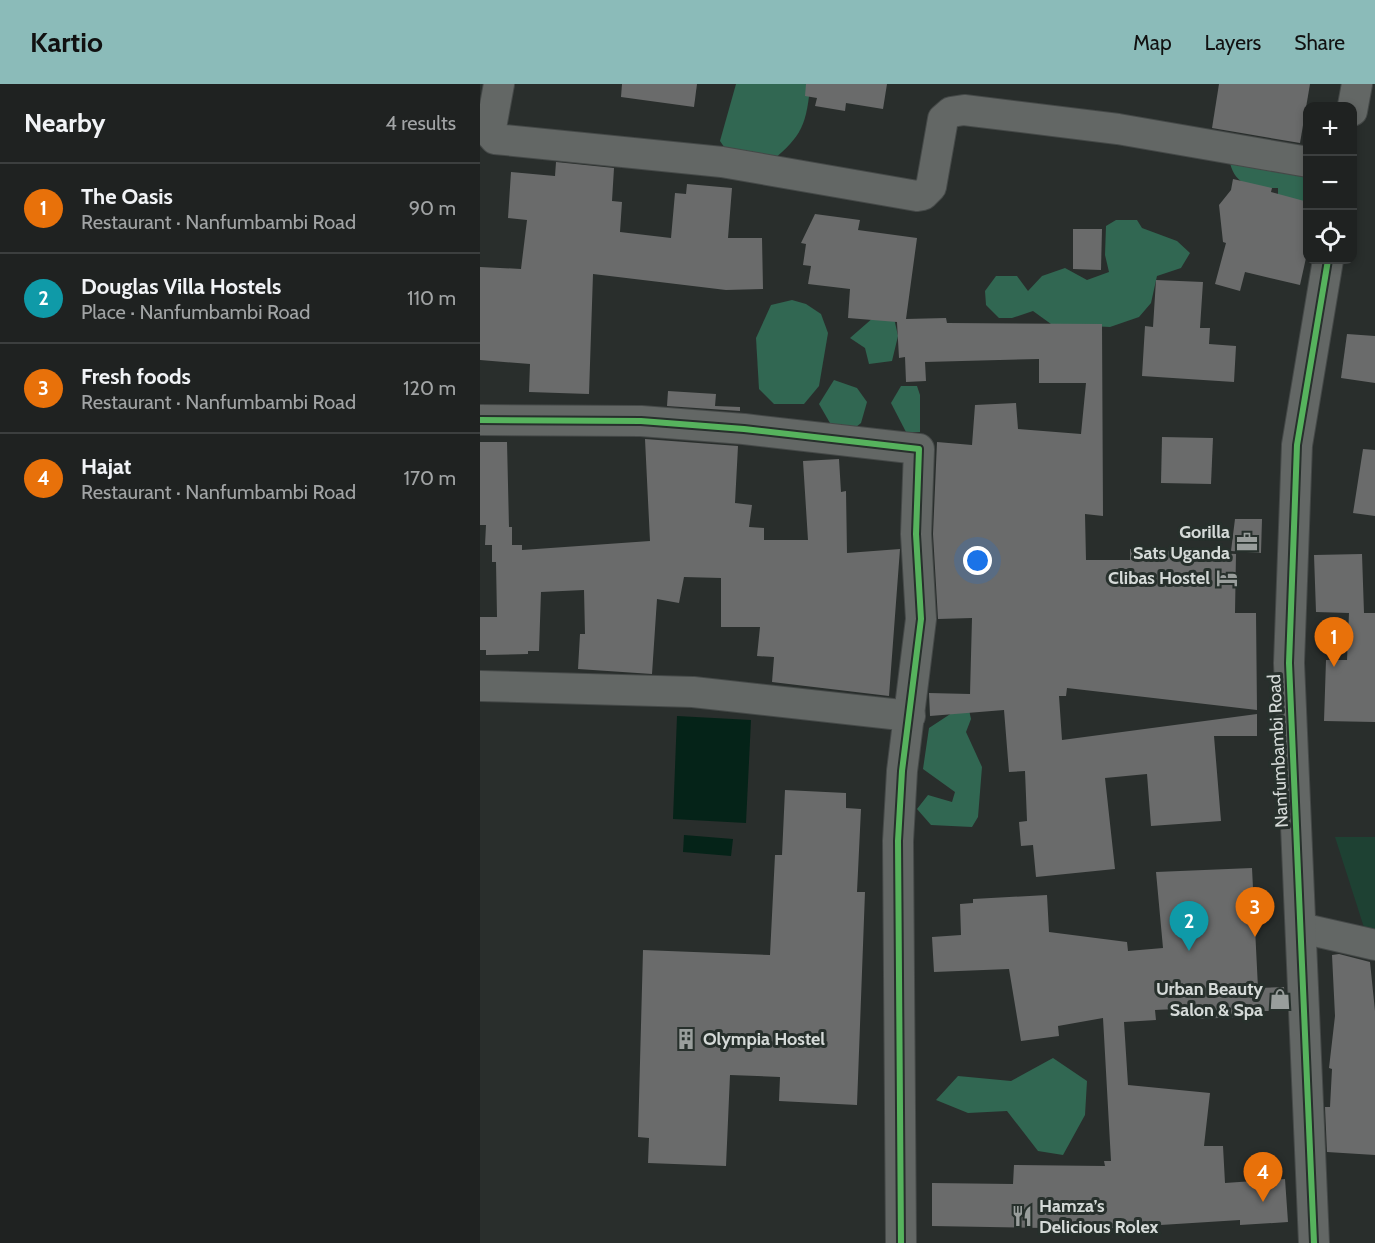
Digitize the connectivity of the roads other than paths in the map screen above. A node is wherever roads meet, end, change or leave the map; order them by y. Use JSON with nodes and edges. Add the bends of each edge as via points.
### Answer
{"nodes":[{"id":1,"x":499,"y":84,"type":"edge"},
{"id":2,"x":1357,"y":84,"type":"edge"},
{"id":3,"x":1354,"y":102,"type":"edge"},
{"id":4,"x":1303,"y":161,"type":"edge"},
{"id":5,"x":1327,"y":264,"type":"edge"},
{"id":6,"x":480,"y":420,"type":"edge"},
{"id":7,"x":480,"y":686,"type":"edge"},
{"id":8,"x":910,"y":716,"type":"junction"},
{"id":9,"x":1301,"y":928,"type":"junction"},
{"id":10,"x":1375,"y":945,"type":"edge"},
{"id":11,"x":901,"y":1243,"type":"edge"},
{"id":12,"x":1314,"y":1243,"type":"edge"}],
"edges":[{"from":1,"to":4,"type":"street","via":[[490,133],[495,139],[722,162],[917,196],[931,187],[943,119],[951,112],[964,110],[1118,129]]},
{"from":2,"to":3,"type":"street"},
{"from":5,"to":9,"type":"street","name":"Nanfumbambi Road","via":[[1297,445],[1292,545],[1289,663]]},
{"from":6,"to":8,"type":"street","via":[[641,421],[919,449],[916,534],[921,619]]},
{"from":7,"to":8,"type":"street","via":[[693,692]]},
{"from":8,"to":11,"type":"street","via":[[898,841]]},
{"from":9,"to":10,"type":"street"},
{"from":9,"to":12,"type":"street","name":"Nanfumbambi Road"}]}
